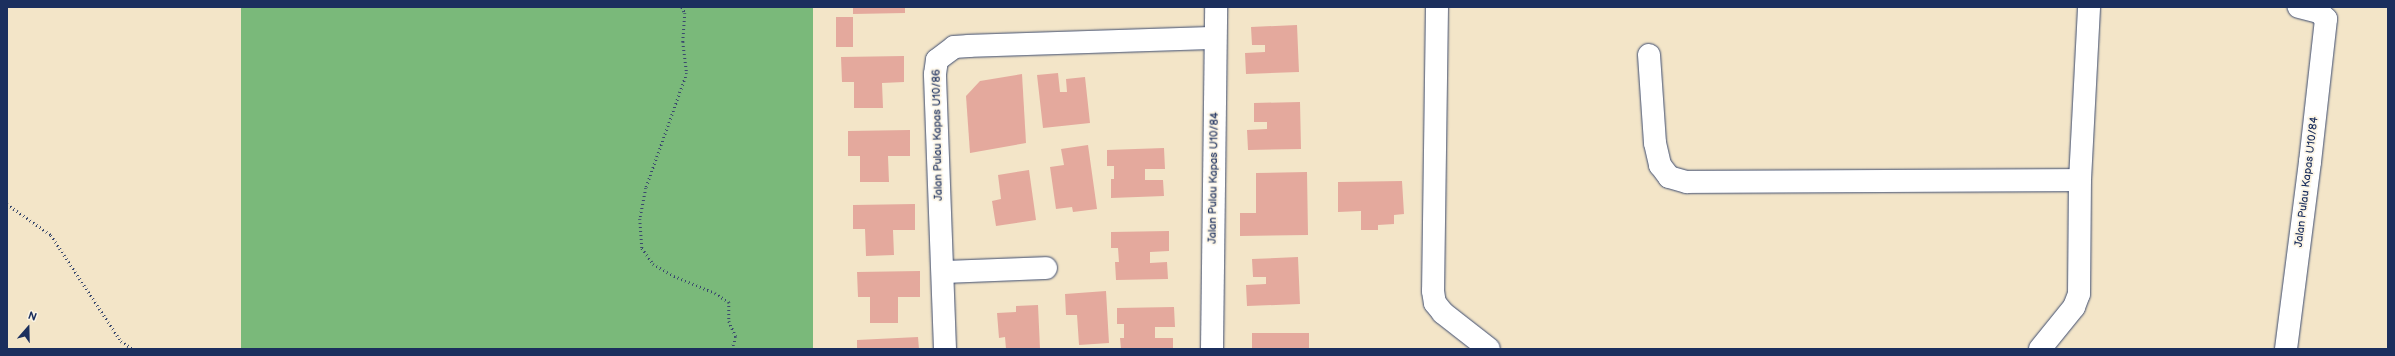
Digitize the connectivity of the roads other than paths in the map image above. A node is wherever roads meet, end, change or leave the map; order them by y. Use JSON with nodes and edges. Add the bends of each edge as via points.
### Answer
{"nodes":[{"id":1,"x":1216,"y":7,"type":"edge"},
{"id":2,"x":1437,"y":7,"type":"edge"},
{"id":3,"x":2089,"y":7,"type":"edge"},
{"id":4,"x":2299,"y":7,"type":"edge"},
{"id":5,"x":1215,"y":38,"type":"junction"},
{"id":6,"x":1649,"y":55,"type":"dead end"},
{"id":7,"x":2080,"y":180,"type":"junction"},
{"id":8,"x":1046,"y":268,"type":"dead end"},
{"id":9,"x":942,"y":272,"type":"junction"},
{"id":10,"x":945,"y":349,"type":"edge"},
{"id":11,"x":1212,"y":349,"type":"edge"},
{"id":12,"x":1489,"y":349,"type":"edge"},
{"id":13,"x":2040,"y":349,"type":"edge"},
{"id":14,"x":2286,"y":349,"type":"edge"}],
"edges":[{"from":1,"to":5,"type":"street","name":"Jalan Pulau Kapas U10/84"},
{"from":2,"to":12,"type":"street","via":[[1433,291],[1435,303],[1443,313]]},
{"from":3,"to":7,"type":"street"},
{"from":4,"to":14,"type":"street","name":"Jalan Pulau Kapas U10/84","via":[[2323,15],[2326,19]]},
{"from":5,"to":9,"type":"street","name":"Jalan Pulau Kapas U10/86","via":[[969,46],[954,47],[945,52],[937,60],[935,74]]},
{"from":5,"to":11,"type":"street","name":"Jalan Pulau Kapas U10/84"},
{"from":6,"to":7,"type":"street","via":[[1655,143],[1660,165],[1670,177],[1687,182]]},
{"from":7,"to":13,"type":"street","via":[[2079,294],[2074,307]]},
{"from":8,"to":9,"type":"street"},
{"from":9,"to":10,"type":"street","name":"Jalan Pulau Kapas U10/86"}]}
